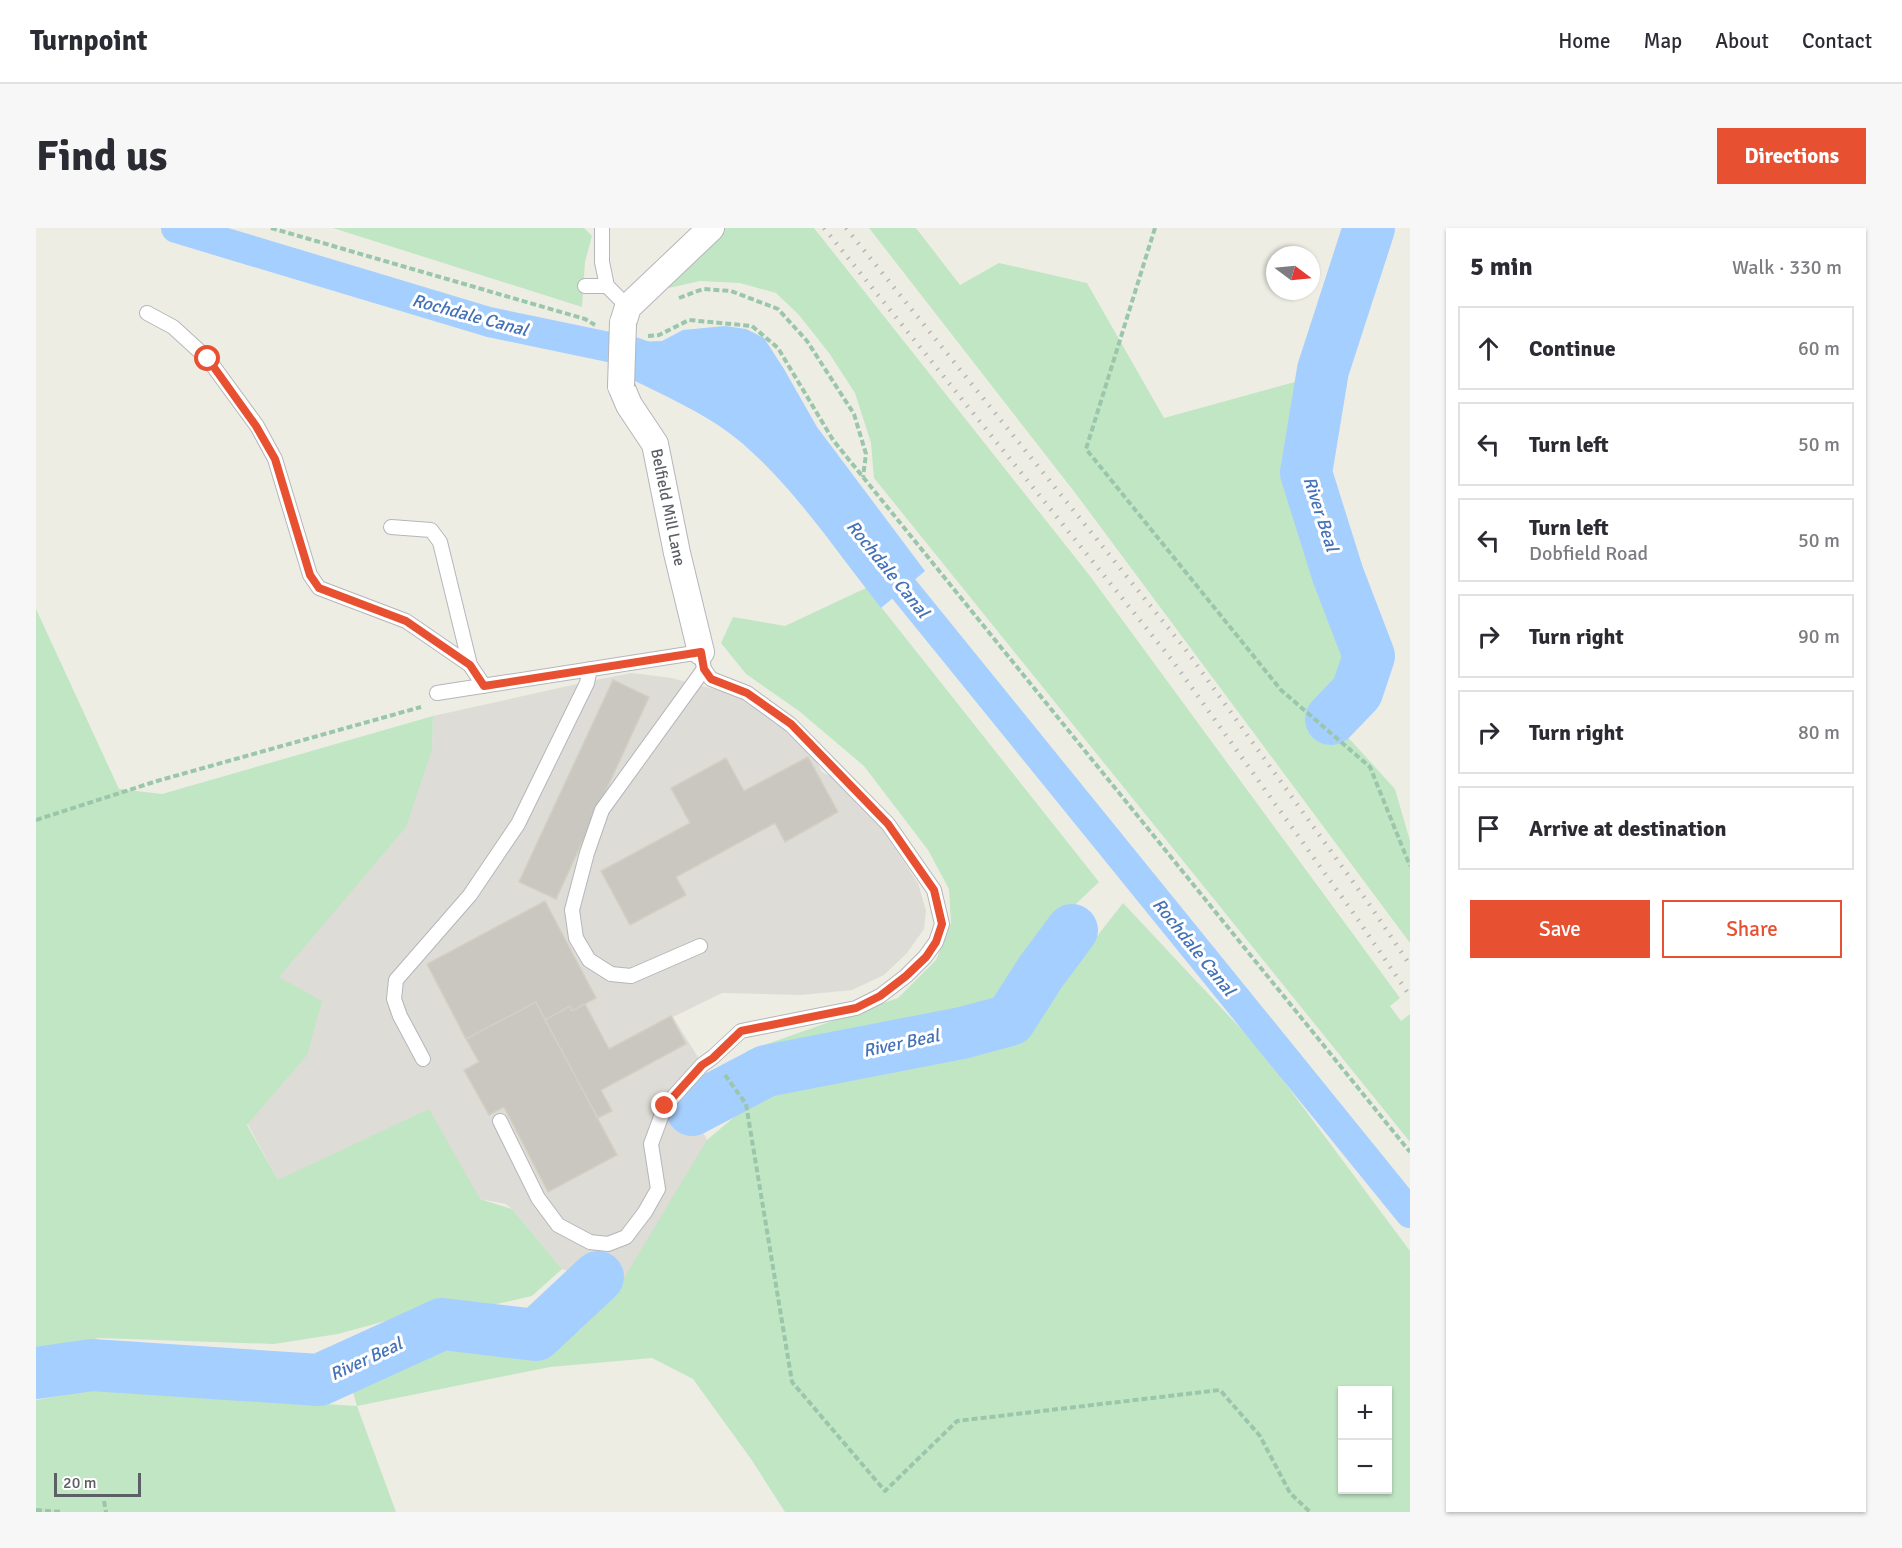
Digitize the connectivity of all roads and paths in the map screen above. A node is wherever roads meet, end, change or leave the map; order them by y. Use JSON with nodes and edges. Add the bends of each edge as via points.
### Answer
{"nodes":[{"id":1,"x":271,"y":228,"type":"edge"},
{"id":2,"x":602,"y":228,"type":"edge"},
{"id":3,"x":711,"y":228,"type":"edge"},
{"id":4,"x":1155,"y":228,"type":"edge"},
{"id":5,"x":585,"y":286,"type":"dead end"},
{"id":6,"x":607,"y":286,"type":"junction"},
{"id":7,"x":675,"y":299,"type":"dead end"},
{"id":8,"x":147,"y":313,"type":"dead end"},
{"id":9,"x":617,"y":320,"type":"junction"},
{"id":10,"x":647,"y":336,"type":"dead end"},
{"id":11,"x":863,"y":477,"type":"junction"},
{"id":12,"x":391,"y":527,"type":"dead end"},
{"id":13,"x":702,"y":661,"type":"junction"},
{"id":14,"x":470,"y":665,"type":"junction"},
{"id":15,"x":590,"y":669,"type":"junction"},
{"id":16,"x":484,"y":686,"type":"junction"},
{"id":17,"x":437,"y":693,"type":"joint"},
{"id":18,"x":36,"y":820,"type":"edge"},
{"id":19,"x":1410,"y":866,"type":"edge"},
{"id":20,"x":700,"y":946,"type":"dead end"},
{"id":21,"x":423,"y":1059,"type":"dead end"},
{"id":22,"x":721,"y":1070,"type":"dead end"},
{"id":23,"x":500,"y":1121,"type":"dead end"},
{"id":24,"x":1410,"y":1152,"type":"edge"},
{"id":25,"x":104,"y":1501,"type":"dead end"},
{"id":26,"x":36,"y":1510,"type":"edge"},
{"id":27,"x":62,"y":1512,"type":"edge"},
{"id":28,"x":106,"y":1512,"type":"edge"},
{"id":29,"x":1311,"y":1512,"type":"edge"}],
"edges":[{"from":1,"to":9,"type":"path","via":[[585,319]]},
{"from":2,"to":6,"type":"lane"},
{"from":3,"to":9,"type":"street"},
{"from":4,"to":19,"type":"path","via":[[1086,449],[1281,690],[1370,767]]},
{"from":5,"to":6,"type":"lane"},
{"from":6,"to":9,"type":"lane"},
{"from":7,"to":11,"type":"path","via":[[704,289],[732,291],[778,309],[807,341],[854,414],[866,454]]},
{"from":8,"to":14,"type":"lane","via":[[173,327],[208,359],[256,426],[275,459],[310,575],[319,588],[406,621]]},
{"from":9,"to":13,"type":"street","name":"Belfield Mill Lane","bridge":true,"via":[[621,386],[655,444]]},
{"from":10,"to":11,"type":"path","via":[[659,335],[689,320],[752,326],[778,348],[833,440]]},
{"from":11,"to":24,"type":"path"},
{"from":12,"to":14,"type":"lane","via":[[431,531],[440,543]]},
{"from":13,"to":15,"type":"lane"},
{"from":13,"to":20,"type":"lane","via":[[602,810],[572,910],[576,938],[589,960],[611,974],[631,976]]},
{"from":13,"to":23,"type":"lane","via":[[711,679],[747,693],[791,724],[888,824],[934,890],[942,924],[936,942],[926,957],[880,996],[856,1008],[741,1031],[702,1065],[665,1106],[651,1144],[658,1189],[626,1237],[608,1244],[590,1242],[558,1225],[538,1198]]},
{"from":14,"to":16,"type":"lane"},
{"from":15,"to":16,"type":"lane"},
{"from":15,"to":21,"type":"lane","via":[[518,824],[470,895],[396,980],[393,999]]},
{"from":16,"to":17,"type":"lane"},
{"from":17,"to":18,"type":"path","via":[[421,707],[157,781]]},
{"from":22,"to":29,"type":"path","via":[[746,1104],[792,1382],[885,1491],[957,1421],[1220,1390],[1260,1436],[1290,1493]]},
{"from":25,"to":28,"type":"path"},
{"from":26,"to":27,"type":"path"}]}
